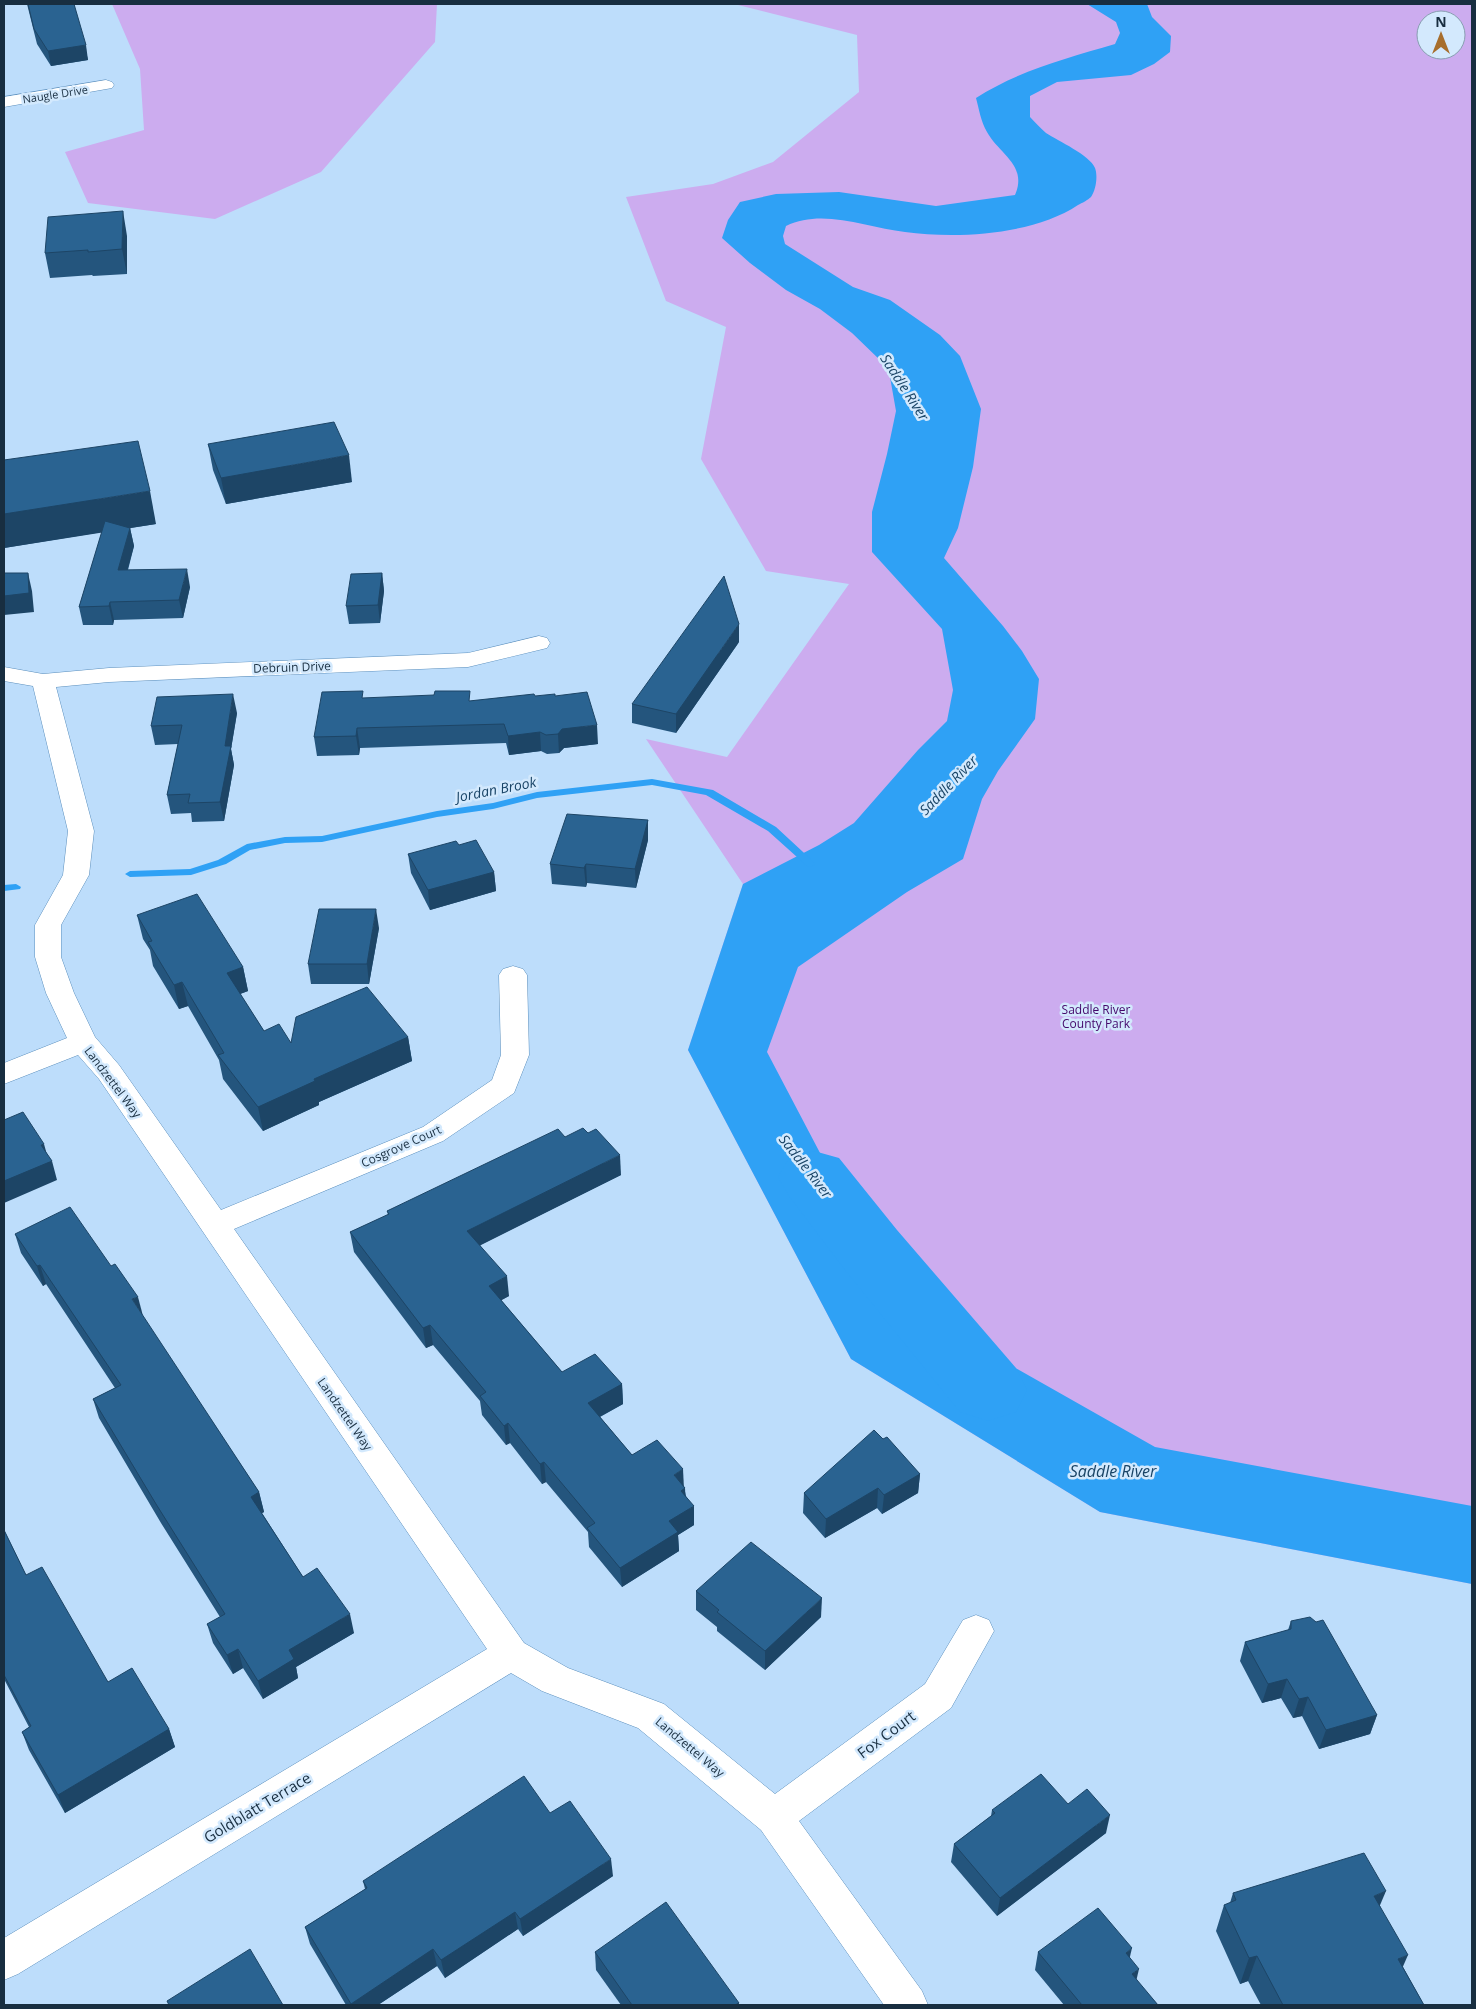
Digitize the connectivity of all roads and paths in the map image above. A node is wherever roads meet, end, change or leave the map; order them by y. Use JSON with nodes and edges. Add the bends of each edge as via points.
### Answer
{"nodes":[{"id":1,"x":106,"y":85,"type":"dead end"},
{"id":2,"x":6,"y":97,"type":"edge"},
{"id":3,"x":538,"y":644,"type":"dead end"},
{"id":4,"x":4,"y":674,"type":"edge"},
{"id":5,"x":43,"y":681,"type":"junction"},
{"id":6,"x":513,"y":975,"type":"dead end"},
{"id":7,"x":83,"y":1042,"type":"junction"},
{"id":8,"x":4,"y":1074,"type":"edge"},
{"id":9,"x":215,"y":1226,"type":"junction"},
{"id":10,"x":976,"y":1631,"type":"dead end"},
{"id":11,"x":511,"y":1654,"type":"junction"},
{"id":12,"x":774,"y":1817,"type":"junction"},
{"id":13,"x":4,"y":1960,"type":"edge"},
{"id":14,"x":908,"y":2005,"type":"edge"}],
"edges":[{"from":1,"to":2,"type":"street","name":"Naugle Drive"},
{"from":3,"to":5,"type":"street","name":"Debruin Drive","via":[[468,660],[119,674]]},
{"from":4,"to":5,"type":"street","name":"Debruin Drive"},
{"from":5,"to":7,"type":"street","name":"Landzettel Way","via":[[81,831],[76,875],[48,925],[48,957],[60,993]]},
{"from":6,"to":9,"type":"street","name":"Cosgrove Court","via":[[515,1055],[504,1086],[433,1134]]},
{"from":7,"to":8,"type":"street"},
{"from":7,"to":9,"type":"street","name":"Landzettel Way","via":[[109,1072]]},
{"from":9,"to":11,"type":"street","name":"Landzettel Way"},
{"from":10,"to":12,"type":"street","name":"Fox Court","via":[[938,1696]]},
{"from":11,"to":12,"type":"street","name":"Landzettel Way","via":[[555,1680],[652,1716]]},
{"from":11,"to":13,"type":"street","name":"Goldblatt Terrace"},
{"from":12,"to":14,"type":"street","name":"Landzettel Way"}]}
